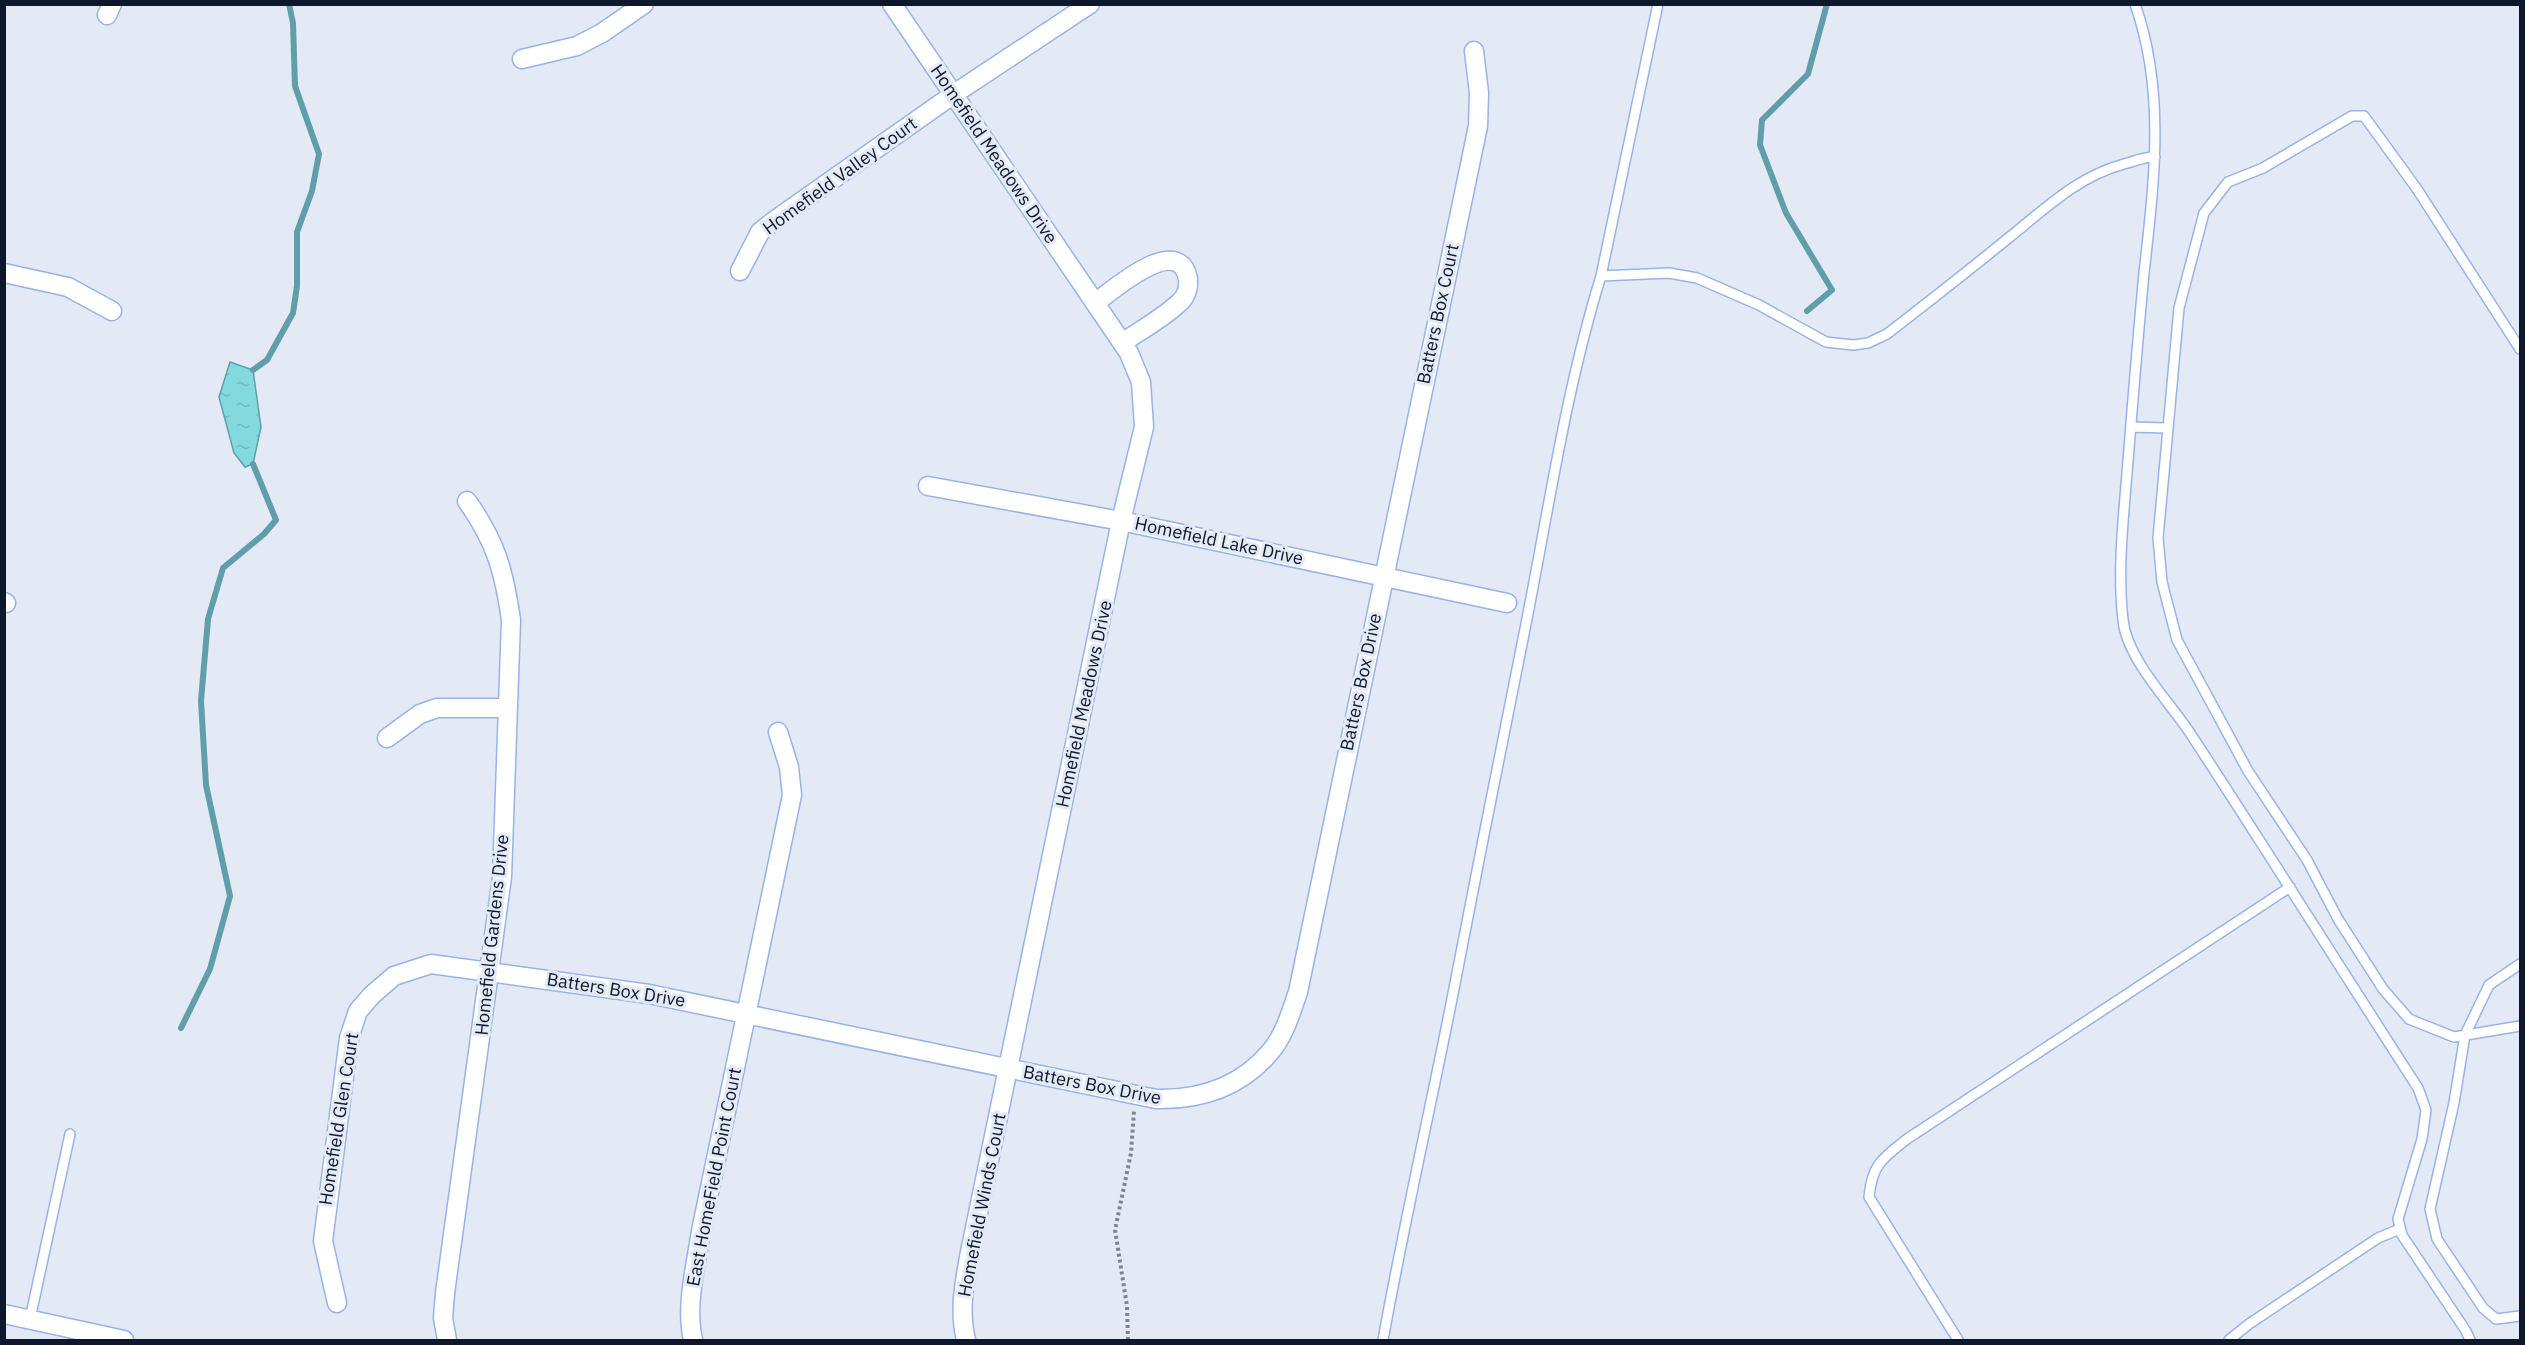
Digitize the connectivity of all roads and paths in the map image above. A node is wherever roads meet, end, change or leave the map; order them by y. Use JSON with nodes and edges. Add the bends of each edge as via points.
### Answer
{"nodes":[{"id":1,"x":644,"y":4,"type":"edge"},
{"id":2,"x":892,"y":4,"type":"edge"},
{"id":3,"x":1090,"y":4,"type":"edge"},
{"id":4,"x":1658,"y":4,"type":"edge"},
{"id":5,"x":2135,"y":4,"type":"edge"},
{"id":6,"x":1474,"y":51,"type":"dead end"},
{"id":7,"x":522,"y":59,"type":"dead end"},
{"id":8,"x":954,"y":94,"type":"junction"},
{"id":9,"x":2155,"y":157,"type":"junction"},
{"id":10,"x":740,"y":271,"type":"dead end"},
{"id":11,"x":4,"y":273,"type":"edge"},
{"id":12,"x":1600,"y":276,"type":"junction"},
{"id":13,"x":1095,"y":303,"type":"junction"},
{"id":14,"x":112,"y":311,"type":"dead end"},
{"id":15,"x":1122,"y":343,"type":"junction"},
{"id":16,"x":2520,"y":349,"type":"edge"},
{"id":17,"x":2131,"y":427,"type":"junction"},
{"id":18,"x":2168,"y":428,"type":"junction"},
{"id":19,"x":928,"y":486,"type":"dead end"},
{"id":20,"x":467,"y":501,"type":"dead end"},
{"id":21,"x":1121,"y":521,"type":"junction"},
{"id":22,"x":1383,"y":575,"type":"junction"},
{"id":23,"x":1507,"y":603,"type":"dead end"},
{"id":24,"x":508,"y":708,"type":"junction"},
{"id":25,"x":778,"y":732,"type":"dead end"},
{"id":26,"x":387,"y":738,"type":"dead end"},
{"id":27,"x":2290,"y":887,"type":"junction"},
{"id":28,"x":2520,"y":964,"type":"edge"},
{"id":29,"x":490,"y":970,"type":"junction"},
{"id":30,"x":746,"y":1013,"type":"junction"},
{"id":31,"x":2520,"y":1026,"type":"edge"},
{"id":32,"x":2464,"y":1035,"type":"junction"},
{"id":33,"x":1009,"y":1069,"type":"junction"},
{"id":34,"x":1136,"y":1095,"type":"junction"},
{"id":35,"x":70,"y":1134,"type":"dead end"},
{"id":36,"x":2400,"y":1228,"type":"junction"},
{"id":37,"x":337,"y":1303,"type":"dead end"},
{"id":38,"x":4,"y":1314,"type":"edge"},
{"id":39,"x":2520,"y":1316,"type":"edge"},
{"id":40,"x":30,"y":1319,"type":"junction"},
{"id":41,"x":124,"y":1341,"type":"edge"},
{"id":42,"x":447,"y":1341,"type":"edge"},
{"id":43,"x":693,"y":1341,"type":"edge"},
{"id":44,"x":966,"y":1341,"type":"edge"},
{"id":45,"x":1128,"y":1341,"type":"edge"},
{"id":46,"x":1383,"y":1341,"type":"edge"},
{"id":47,"x":1958,"y":1341,"type":"edge"},
{"id":48,"x":2229,"y":1341,"type":"edge"},
{"id":49,"x":2470,"y":1341,"type":"edge"}],
"edges":[{"from":1,"to":7,"type":"street","via":[[578,46]]},
{"from":2,"to":8,"type":"street","name":"Homefield Meadows Drive"},
{"from":3,"to":8,"type":"street","name":"Homefield Valley Court"},
{"from":4,"to":12,"type":"lane"},
{"from":5,"to":9,"type":"lane","via":[[2155,90]]},
{"from":6,"to":22,"type":"street","name":"Batters Box Court","via":[[1478,126]]},
{"from":8,"to":10,"type":"street","name":"Homefield Valley Court","via":[[760,232]]},
{"from":8,"to":13,"type":"street","name":"Homefield Meadows Drive"},
{"from":9,"to":12,"type":"lane","via":[[2104,168],[2082,180],[1887,334],[1868,343],[1826,342],[1759,305],[1697,278],[1669,273]]},
{"from":9,"to":17,"type":"lane"},
{"from":11,"to":14,"type":"street","via":[[68,287]]},
{"from":12,"to":46,"type":"lane","via":[[1556,459]]},
{"from":13,"to":15,"type":"street","name":"Homefield Meadows Drive"},
{"from":13,"to":15,"type":"street","via":[[1154,263],[1170,260],[1182,265],[1189,287],[1180,302]]},
{"from":15,"to":21,"type":"street","name":"Homefield Meadows Drive","via":[[1141,382],[1144,427]]},
{"from":16,"to":18,"type":"lane","via":[[2411,179],[2364,116],[2352,116],[2263,168],[2228,182],[2204,213],[2179,308]]},
{"from":17,"to":18,"type":"lane"},
{"from":17,"to":27,"type":"lane","via":[[2122,563],[2123,623],[2137,658]]},
{"from":18,"to":32,"type":"lane","via":[[2158,538],[2162,582],[2177,640],[2248,771],[2307,860],[2338,919],[2383,989],[2409,1019],[2454,1037]]},
{"from":19,"to":21,"type":"street","name":"Homefield Lake Drive"},
{"from":20,"to":24,"type":"street","name":"Homefield Gardens Drive","via":[[496,550],[506,586],[511,620]]},
{"from":21,"to":22,"type":"street","name":"Homefield Lake Drive"},
{"from":21,"to":33,"type":"street","name":"Homefield Meadows Drive"},
{"from":22,"to":23,"type":"street","name":"Homefield Lake Drive"},
{"from":22,"to":34,"type":"street","name":"Batters Box Drive","via":[[1298,992],[1287,1024],[1272,1050],[1246,1074],[1217,1091],[1183,1099]]},
{"from":24,"to":26,"type":"street","via":[[437,708],[420,714]]},
{"from":24,"to":29,"type":"street","name":"Homefield Gardens Drive","via":[[502,877]]},
{"from":25,"to":30,"type":"street","via":[[789,767],[792,795]]},
{"from":27,"to":36,"type":"lane","via":[[2418,1088],[2426,1110],[2422,1139],[2398,1219]]},
{"from":27,"to":47,"type":"lane","via":[[1882,1159],[1871,1177],[1869,1197]]},
{"from":28,"to":32,"type":"lane","via":[[2489,985]]},
{"from":29,"to":30,"type":"street","name":"Batters Box Drive"},
{"from":29,"to":37,"type":"street","name":"Homefield Glen Court","via":[[431,964],[414,968],[394,976],[358,1011],[349,1038],[324,1222],[323,1241]]},
{"from":29,"to":42,"type":"street","name":"Homefield Gardens Drive","via":[[445,1293],[443,1318]]},
{"from":30,"to":33,"type":"street","name":"Batters Box Drive"},
{"from":30,"to":43,"type":"street","name":"East HomeField Point Court","via":[[699,1242],[692,1286]]},
{"from":31,"to":32,"type":"lane"},
{"from":32,"to":39,"type":"lane","via":[[2454,1103],[2430,1209],[2437,1239],[2483,1308],[2496,1319]]},
{"from":33,"to":34,"type":"street","name":"Batters Box Drive"},
{"from":33,"to":44,"type":"street","name":"Homefield Winds Court","via":[[962,1298]]},
{"from":34,"to":45,"type":"path","via":[[1131,1153],[1115,1230],[1127,1306]]},
{"from":35,"to":40,"type":"lane"},
{"from":36,"to":48,"type":"lane","via":[[2378,1238]]},
{"from":36,"to":49,"type":"lane"},
{"from":38,"to":40,"type":"street"},
{"from":40,"to":41,"type":"street"}]}
